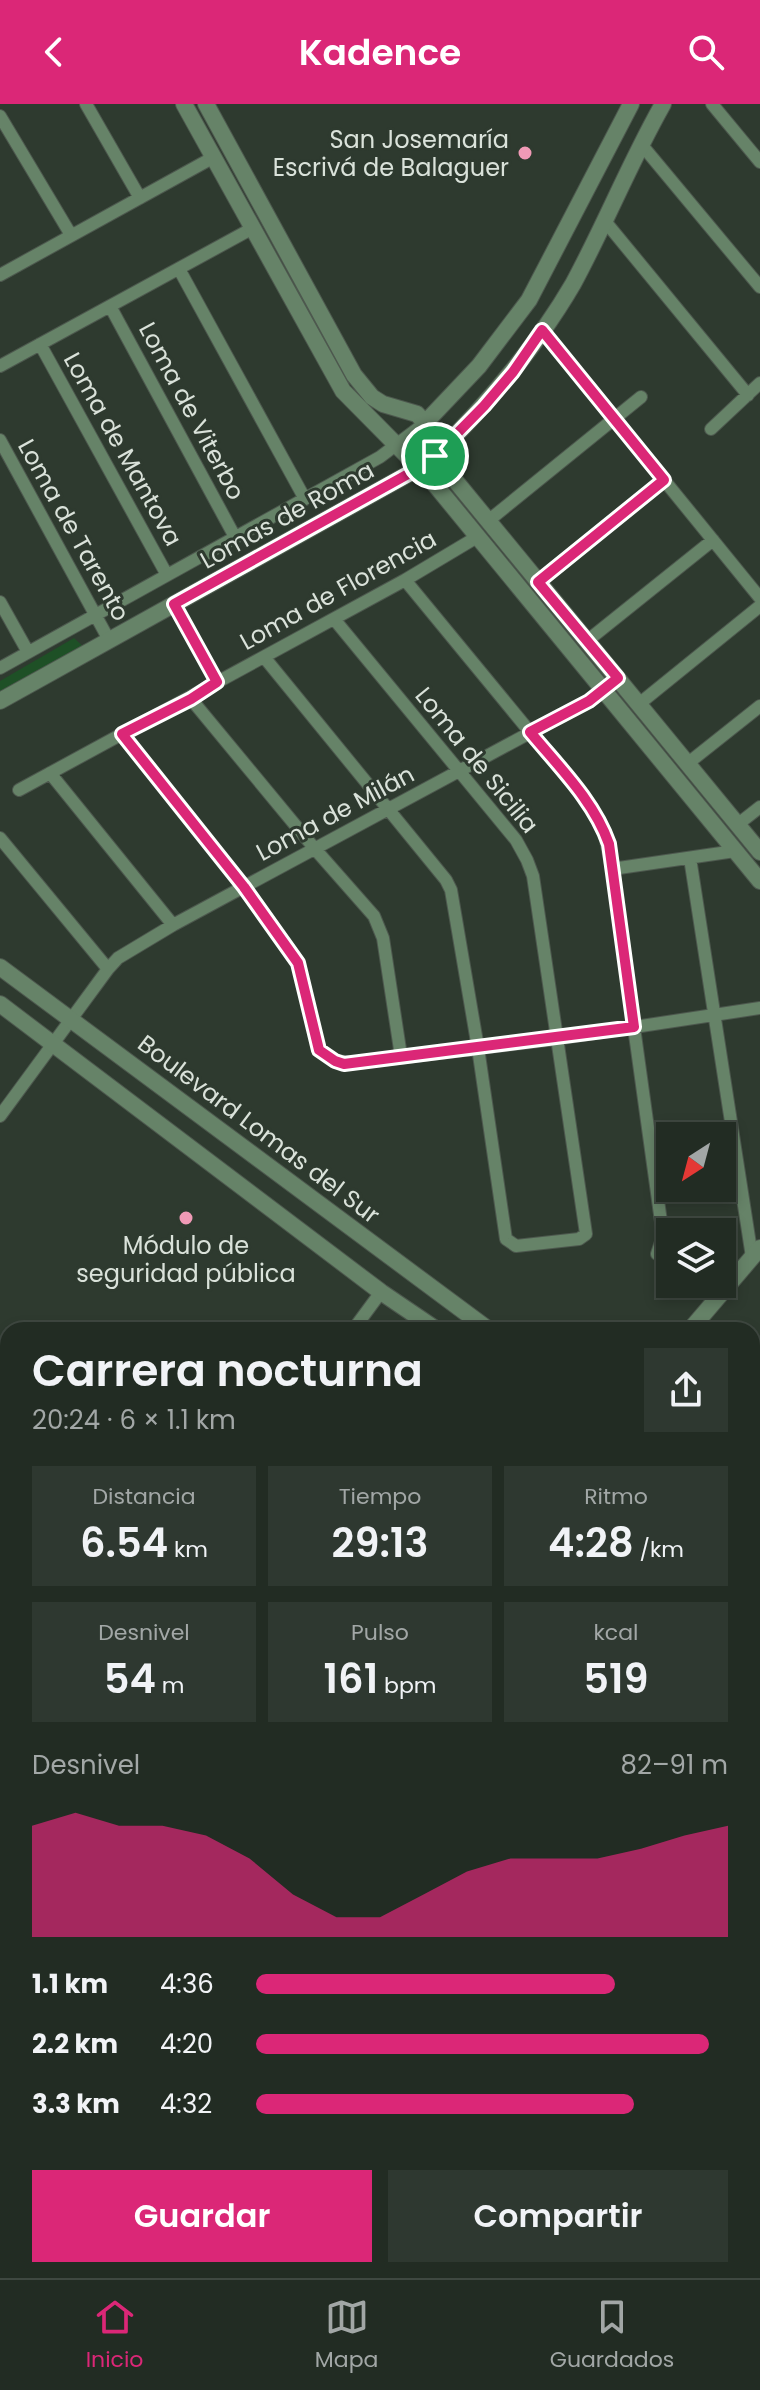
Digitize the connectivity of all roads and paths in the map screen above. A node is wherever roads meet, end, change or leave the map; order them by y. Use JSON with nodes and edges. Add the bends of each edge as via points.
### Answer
{"nodes":[{"id":1,"x":86,"y":104,"type":"edge"},
{"id":2,"x":184,"y":104,"type":"edge"},
{"id":3,"x":206,"y":104,"type":"edge"},
{"id":4,"x":631,"y":104,"type":"edge"},
{"id":5,"x":663,"y":104,"type":"edge"},
{"id":6,"x":712,"y":104,"type":"edge"},
{"id":7,"x":0,"y":116,"type":"edge"},
{"id":8,"x":641,"y":144,"type":"junction"},
{"id":9,"x":214,"y":157,"type":"junction"},
{"id":10,"x":760,"y":162,"type":"edge"},
{"id":11,"x":140,"y":198,"type":"junction"},
{"id":12,"x":604,"y":220,"type":"junction"},
{"id":13,"x":253,"y":228,"type":"junction"},
{"id":14,"x":71,"y":235,"type":"junction"},
{"id":15,"x":179,"y":269,"type":"junction"},
{"id":16,"x":1,"y":273,"type":"edge"},
{"id":17,"x":760,"y":287,"type":"edge"},
{"id":18,"x":110,"y":306,"type":"junction"},
{"id":19,"x":542,"y":330,"type":"junction"},
{"id":20,"x":40,"y":344,"type":"junction"},
{"id":21,"x":0,"y":366,"type":"edge"},
{"id":22,"x":760,"y":383,"type":"edge"},
{"id":23,"x":748,"y":395,"type":"junction"},
{"id":24,"x":641,"y":397,"type":"dead end"},
{"id":25,"x":614,"y":419,"type":"junction"},
{"id":26,"x":425,"y":423,"type":"junction"},
{"id":27,"x":711,"y":429,"type":"dead end"},
{"id":28,"x":0,"y":440,"type":"edge"},
{"id":29,"x":396,"y":445,"type":"junction"},
{"id":30,"x":435,"y":456,"type":"junction"},
{"id":31,"x":419,"y":468,"type":"junction"},
{"id":32,"x":664,"y":480,"type":"junction"},
{"id":33,"x":305,"y":499,"type":"junction"},
{"id":34,"x":488,"y":521,"type":"junction"},
{"id":35,"x":235,"y":537,"type":"junction"},
{"id":36,"x":477,"y":537,"type":"junction"},
{"id":37,"x":713,"y":540,"type":"junction"},
{"id":38,"x":167,"y":575,"type":"junction"},
{"id":39,"x":405,"y":580,"type":"junction"},
{"id":40,"x":538,"y":582,"type":"junction"},
{"id":41,"x":760,"y":598,"type":"edge"},
{"id":42,"x":0,"y":602,"type":"edge"},
{"id":43,"x":174,"y":604,"type":"junction"},
{"id":44,"x":760,"y":606,"type":"edge"},
{"id":45,"x":95,"y":615,"type":"junction"},
{"id":46,"x":334,"y":619,"type":"junction"},
{"id":47,"x":109,"y":640,"type":"junction"},
{"id":48,"x":587,"y":641,"type":"junction"},
{"id":49,"x":28,"y":652,"type":"junction"},
{"id":50,"x":264,"y":657,"type":"junction"},
{"id":51,"x":0,"y":668,"type":"edge"},
{"id":52,"x":618,"y":678,"type":"junction"},
{"id":53,"x":217,"y":682,"type":"junction"},
{"id":54,"x":603,"y":690,"type":"junction"},
{"id":55,"x":191,"y":699,"type":"junction"},
{"id":56,"x":0,"y":701,"type":"edge"},
{"id":57,"x":639,"y":704,"type":"junction"},
{"id":58,"x":760,"y":706,"type":"edge"},
{"id":59,"x":530,"y":732,"type":"junction"},
{"id":60,"x":122,"y":734,"type":"junction"},
{"id":61,"x":687,"y":764,"type":"junction"},
{"id":62,"x":459,"y":771,"type":"junction"},
{"id":63,"x":50,"y":773,"type":"junction"},
{"id":64,"x":19,"y":790,"type":"dead end"},
{"id":65,"x":760,"y":807,"type":"edge"},
{"id":66,"x":388,"y":809,"type":"junction"},
{"id":67,"x":737,"y":825,"type":"junction"},
{"id":68,"x":0,"y":838,"type":"edge"},
{"id":69,"x":315,"y":849,"type":"junction"},
{"id":70,"x":735,"y":851,"type":"junction"},
{"id":71,"x":760,"y":852,"type":"edge"},
{"id":72,"x":690,"y":858,"type":"junction"},
{"id":73,"x":612,"y":869,"type":"junction"},
{"id":74,"x":760,"y":881,"type":"edge"},
{"id":75,"x":244,"y":887,"type":"junction"},
{"id":76,"x":173,"y":925,"type":"junction"},
{"id":77,"x":0,"y":967,"type":"edge"},
{"id":78,"x":108,"y":969,"type":"junction"},
{"id":79,"x":0,"y":1004,"type":"edge"},
{"id":80,"x":760,"y":1008,"type":"edge"},
{"id":81,"x":713,"y":1015,"type":"junction"},
{"id":82,"x":70,"y":1019,"type":"junction"},
{"id":83,"x":634,"y":1027,"type":"junction"},
{"id":84,"x":555,"y":1039,"type":"junction"},
{"id":85,"x":52,"y":1043,"type":"junction"},
{"id":86,"x":478,"y":1048,"type":"junction"},
{"id":87,"x":401,"y":1056,"type":"junction"},
{"id":88,"x":0,"y":1116,"type":"edge"},
{"id":89,"x":661,"y":1218,"type":"edge"},
{"id":90,"x":756,"y":1252,"type":"edge"},
{"id":91,"x":381,"y":1292,"type":"junction"},
{"id":92,"x":359,"y":1322,"type":"edge"},
{"id":93,"x":425,"y":1322,"type":"edge"},
{"id":94,"x":478,"y":1322,"type":"edge"},
{"id":95,"x":697,"y":1322,"type":"edge"}],
"edges":[{"from":1,"to":11,"type":"street"},
{"from":2,"to":9,"type":"street"},
{"from":3,"to":26,"type":"street","via":[[354,375],[372,397],[411,411]]},
{"from":4,"to":26,"type":"street","name":"Lomas de Roma","via":[[529,300],[479,366]]},
{"from":5,"to":8,"type":"street","name":"Lomas de Roma"},
{"from":6,"to":10,"type":"street"},
{"from":7,"to":14,"type":"street"},
{"from":8,"to":12,"type":"street","name":"Lomas de Roma"},
{"from":8,"to":17,"type":"street"},
{"from":9,"to":11,"type":"street"},
{"from":9,"to":13,"type":"street"},
{"from":11,"to":14,"type":"street"},
{"from":12,"to":19,"type":"street","name":"Lomas de Roma"},
{"from":12,"to":23,"type":"street"},
{"from":13,"to":15,"type":"street"},
{"from":13,"to":29,"type":"street","via":[[335,379]]},
{"from":14,"to":16,"type":"street"},
{"from":15,"to":18,"type":"street"},
{"from":15,"to":33,"type":"street"},
{"from":18,"to":20,"type":"street"},
{"from":18,"to":35,"type":"street","name":"Loma de Viterbo"},
{"from":19,"to":25,"type":"street"},
{"from":19,"to":30,"type":"street","name":"Lomas de Roma","via":[[494,395]]},
{"from":20,"to":21,"type":"street"},
{"from":20,"to":38,"type":"street","name":"Loma de Mantova"},
{"from":22,"to":23,"type":"street"},
{"from":23,"to":27,"type":"street"},
{"from":24,"to":25,"type":"street"},
{"from":25,"to":32,"type":"street"},
{"from":25,"to":34,"type":"street"},
{"from":26,"to":29,"type":"street","name":"Lomas de Roma"},
{"from":26,"to":30,"type":"street"},
{"from":28,"to":45,"type":"street","name":"Loma de Tarento"},
{"from":29,"to":31,"type":"street"},
{"from":29,"to":33,"type":"street","name":"Lomas de Roma"},
{"from":30,"to":31,"type":"street","name":"Lomas de Roma"},
{"from":30,"to":34,"type":"street"},
{"from":31,"to":36,"type":"street"},
{"from":31,"to":43,"type":"street","name":"Lomas de Roma"},
{"from":32,"to":37,"type":"street"},
{"from":32,"to":40,"type":"street"},
{"from":33,"to":35,"type":"street","name":"Lomas de Roma"},
{"from":34,"to":40,"type":"street"},
{"from":35,"to":38,"type":"street","name":"Lomas de Roma"},
{"from":36,"to":39,"type":"street","name":"Loma de Florencia"},
{"from":36,"to":54,"type":"street"},
{"from":37,"to":41,"type":"street"},
{"from":37,"to":48,"type":"street"},
{"from":38,"to":45,"type":"street","name":"Lomas de Roma"},
{"from":39,"to":46,"type":"street","name":"Loma de Florencia"},
{"from":39,"to":59,"type":"street"},
{"from":40,"to":48,"type":"street"},
{"from":42,"to":49,"type":"street"},
{"from":43,"to":47,"type":"street","name":"Lomas de Roma"},
{"from":43,"to":53,"type":"street"},
{"from":44,"to":57,"type":"street"},
{"from":45,"to":47,"type":"street","name":"Loma de Tarento"},
{"from":45,"to":49,"type":"street","name":"Lomas de Roma"},
{"from":46,"to":50,"type":"street","name":"Loma de Florencia"},
{"from":46,"to":62,"type":"street","name":"Loma de Sicilia"},
{"from":47,"to":56,"type":"street","name":"Lomas de Roma"},
{"from":48,"to":52,"type":"street"},
{"from":49,"to":51,"type":"street","name":"Lomas de Roma"},
{"from":50,"to":53,"type":"street","name":"Loma de Florencia"},
{"from":50,"to":66,"type":"street"},
{"from":52,"to":54,"type":"street","name":"Loma de Milán"},
{"from":52,"to":57,"type":"street"},
{"from":53,"to":55,"type":"street","name":"Loma de Florencia"},
{"from":54,"to":59,"type":"street","name":"Loma de Milán"},
{"from":54,"to":70,"type":"street"},
{"from":55,"to":60,"type":"street","name":"Loma de Florencia"},
{"from":55,"to":69,"type":"street"},
{"from":57,"to":61,"type":"street"},
{"from":58,"to":61,"type":"street"},
{"from":59,"to":62,"type":"street","name":"Loma de Milán"},
{"from":59,"to":73,"type":"street","via":[[597,817],[609,844]]},
{"from":60,"to":63,"type":"street","name":"Loma de Florencia"},
{"from":60,"to":75,"type":"street"},
{"from":61,"to":67,"type":"street"},
{"from":62,"to":66,"type":"street","name":"Loma de Milán"},
{"from":62,"to":84,"type":"street","name":"Loma de Sicilia","via":[[516,840],[533,876]]},
{"from":63,"to":64,"type":"street","name":"Loma de Florencia"},
{"from":63,"to":76,"type":"street"},
{"from":65,"to":67,"type":"street"},
{"from":66,"to":69,"type":"street","name":"Loma de Milán"},
{"from":66,"to":86,"type":"street","via":[[451,890]]},
{"from":67,"to":71,"type":"street"},
{"from":68,"to":78,"type":"street"},
{"from":69,"to":75,"type":"street","name":"Loma de Milán"},
{"from":69,"to":87,"type":"street","via":[[380,927]]},
{"from":70,"to":72,"type":"street"},
{"from":70,"to":74,"type":"street"},
{"from":72,"to":73,"type":"street"},
{"from":72,"to":81,"type":"street"},
{"from":73,"to":83,"type":"street"},
{"from":75,"to":76,"type":"street","name":"Loma de Milán"},
{"from":75,"to":87,"type":"street","via":[[298,963],[319,1050],[344,1064]]},
{"from":76,"to":78,"type":"street","name":"Loma de Milán"},
{"from":77,"to":82,"type":"street","name":"Boulevard Lomas del Sur"},
{"from":78,"to":82,"type":"street","name":"Loma de Milán"},
{"from":79,"to":85,"type":"street"},
{"from":80,"to":81,"type":"street"},
{"from":81,"to":83,"type":"street"},
{"from":81,"to":90,"type":"street"},
{"from":82,"to":85,"type":"street","name":"Loma de Milán"},
{"from":82,"to":94,"type":"street","name":"Boulevard Lomas del Sur"},
{"from":83,"to":84,"type":"street"},
{"from":83,"to":89,"type":"street"},
{"from":84,"to":86,"type":"street"},
{"from":84,"to":86,"type":"street","name":"Loma de Sicilia","via":[[586,1234],[579,1239],[516,1246],[506,1239]]},
{"from":85,"to":88,"type":"street","name":"Loma de Milán"},
{"from":85,"to":91,"type":"street"},
{"from":86,"to":87,"type":"street"},
{"from":90,"to":95,"type":"street"},
{"from":91,"to":92,"type":"street"},
{"from":91,"to":93,"type":"street"}]}
